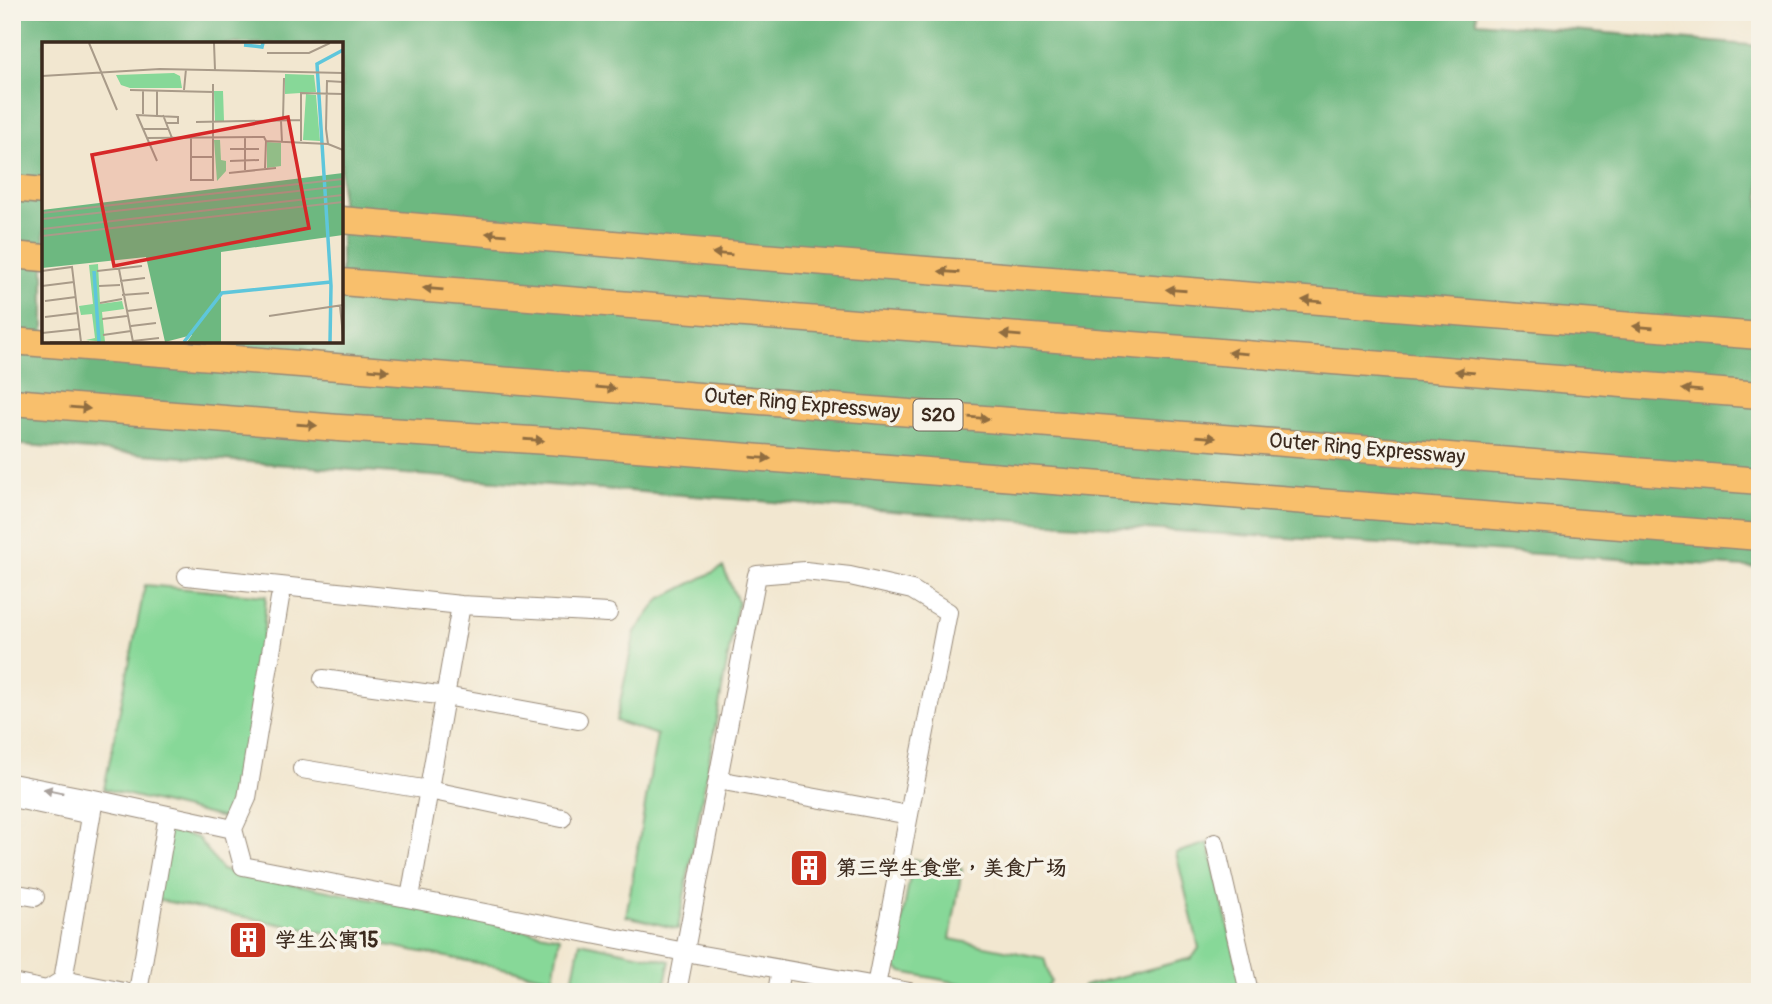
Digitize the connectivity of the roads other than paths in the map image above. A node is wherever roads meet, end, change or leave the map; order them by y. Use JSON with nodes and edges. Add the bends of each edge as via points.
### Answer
{"nodes":[{"id":1,"x":12,"y":188,"type":"edge"},
{"id":2,"x":42,"y":191,"type":"edge"},
{"id":3,"x":343,"y":219,"type":"edge"},
{"id":4,"x":12,"y":255,"type":"edge"},
{"id":5,"x":42,"y":258,"type":"edge"},
{"id":6,"x":343,"y":282,"type":"edge"},
{"id":7,"x":1760,"y":336,"type":"edge"},
{"id":8,"x":12,"y":341,"type":"edge"},
{"id":9,"x":1760,"y":395,"type":"edge"},
{"id":10,"x":12,"y":402,"type":"edge"},
{"id":11,"x":1760,"y":481,"type":"edge"},
{"id":12,"x":1760,"y":537,"type":"edge"},
{"id":13,"x":187,"y":576,"type":"dead end"},
{"id":14,"x":280,"y":598,"type":"dead end"},
{"id":15,"x":461,"y":605,"type":"junction"},
{"id":16,"x":608,"y":613,"type":"dead end"},
{"id":17,"x":323,"y":679,"type":"dead end"},
{"id":18,"x":445,"y":696,"type":"junction"},
{"id":19,"x":578,"y":720,"type":"dead end"},
{"id":20,"x":302,"y":769,"type":"dead end"},
{"id":21,"x":718,"y":780,"type":"junction"},
{"id":22,"x":12,"y":783,"type":"edge"},
{"id":23,"x":429,"y":790,"type":"junction"},
{"id":24,"x":12,"y":798,"type":"edge"},
{"id":25,"x":92,"y":807,"type":"junction"},
{"id":26,"x":167,"y":815,"type":"junction"},
{"id":27,"x":909,"y":815,"type":"junction"},
{"id":28,"x":562,"y":818,"type":"dead end"},
{"id":29,"x":233,"y":829,"type":"junction"},
{"id":30,"x":1215,"y":843,"type":"dead end"},
{"id":31,"x":12,"y":893,"type":"edge"},
{"id":32,"x":35,"y":897,"type":"dead end"},
{"id":33,"x":410,"y":898,"type":"junction"},
{"id":34,"x":685,"y":952,"type":"junction"},
{"id":35,"x":781,"y":969,"type":"junction"},
{"id":36,"x":63,"y":980,"type":"junction"},
{"id":37,"x":12,"y":982,"type":"edge"},
{"id":38,"x":876,"y":986,"type":"junction"},
{"id":39,"x":47,"y":991,"type":"edge"},
{"id":40,"x":124,"y":992,"type":"edge"},
{"id":41,"x":138,"y":992,"type":"edge"},
{"id":42,"x":677,"y":992,"type":"edge"},
{"id":43,"x":777,"y":992,"type":"edge"},
{"id":44,"x":910,"y":992,"type":"edge"},
{"id":45,"x":1249,"y":992,"type":"edge"}],
"edges":[{"from":1,"to":2,"type":"highway"},
{"from":7,"to":3,"type":"highway","one_way":true,"via":[[750,257]]},
{"from":4,"to":5,"type":"highway"},
{"from":9,"to":6,"type":"highway","one_way":true},
{"from":8,"to":11,"type":"highway","name":"Outer Ring Expressway","number":"S20","one_way":true},
{"from":10,"to":12,"type":"highway","one_way":true},
{"from":13,"to":15,"type":"lane"},
{"from":14,"to":29,"type":"lane","via":[[247,798]]},
{"from":15,"to":16,"type":"lane"},
{"from":15,"to":18,"type":"lane"},
{"from":17,"to":18,"type":"lane"},
{"from":18,"to":19,"type":"lane"},
{"from":18,"to":23,"type":"lane"},
{"from":20,"to":23,"type":"lane"},
{"from":21,"to":27,"type":"lane"},
{"from":21,"to":27,"type":"lane","via":[[757,575],[805,571],[850,576],[912,590],[948,612]]},
{"from":21,"to":34,"type":"lane"},
{"from":25,"to":22,"type":"lane","one_way":true},
{"from":23,"to":28,"type":"lane"},
{"from":23,"to":33,"type":"lane"},
{"from":24,"to":25,"type":"lane"},
{"from":25,"to":26,"type":"lane"},
{"from":25,"to":36,"type":"lane"},
{"from":26,"to":29,"type":"lane"},
{"from":26,"to":41,"type":"lane"},
{"from":27,"to":38,"type":"lane"},
{"from":29,"to":33,"type":"lane","via":[[243,866]]},
{"from":30,"to":45,"type":"lane"},
{"from":31,"to":32,"type":"lane"},
{"from":33,"to":34,"type":"lane"},
{"from":34,"to":35,"type":"lane"},
{"from":34,"to":42,"type":"lane"},
{"from":35,"to":38,"type":"lane"},
{"from":35,"to":43,"type":"lane"},
{"from":36,"to":39,"type":"lane"},
{"from":36,"to":40,"type":"lane"},
{"from":37,"to":39,"type":"lane"},
{"from":38,"to":44,"type":"lane"}]}
